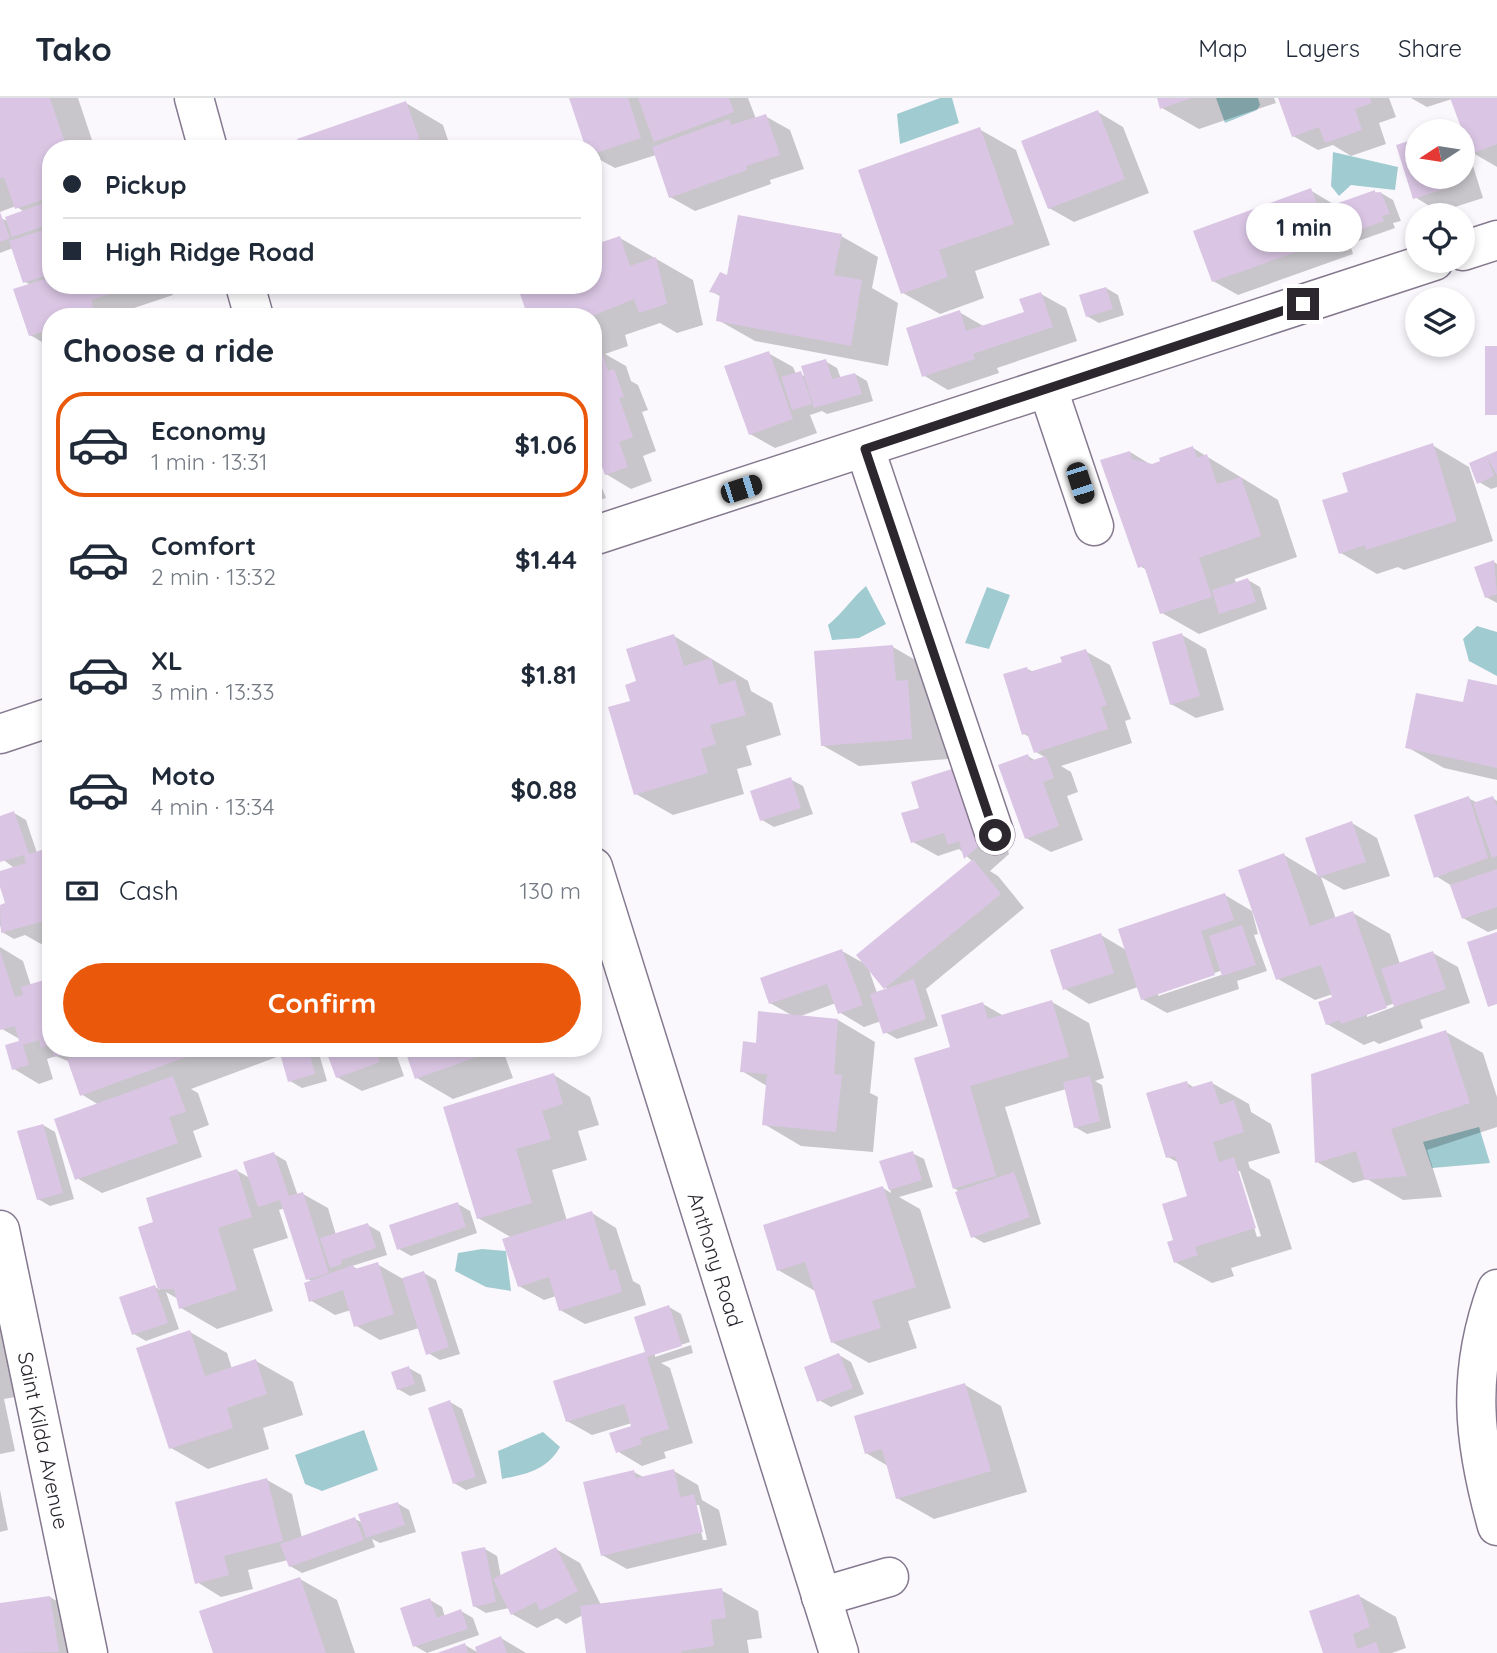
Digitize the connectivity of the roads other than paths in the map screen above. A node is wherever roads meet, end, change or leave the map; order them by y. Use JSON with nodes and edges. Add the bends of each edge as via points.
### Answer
{"nodes":[{"id":1,"x":194,"y":98,"type":"edge"},
{"id":2,"x":206,"y":140,"type":"edge"},
{"id":3,"x":1497,"y":240,"type":"edge"},
{"id":4,"x":1475,"y":247,"type":"edge"},
{"id":5,"x":1405,"y":271,"type":"edge"},
{"id":6,"x":1048,"y":389,"type":"junction"},
{"id":7,"x":865,"y":449,"type":"junction"},
{"id":8,"x":1094,"y":526,"type":"dead end"},
{"id":9,"x":602,"y":533,"type":"edge"},
{"id":10,"x":42,"y":720,"type":"edge"},
{"id":11,"x":0,"y":734,"type":"edge"},
{"id":12,"x":995,"y":835,"type":"dead end"},
{"id":13,"x":602,"y":896,"type":"edge"},
{"id":14,"x":0,"y":1230,"type":"edge"},
{"id":15,"x":1497,"y":1289,"type":"edge"},
{"id":16,"x":1497,"y":1526,"type":"edge"},
{"id":17,"x":889,"y":1577,"type":"dead end"},
{"id":18,"x":821,"y":1597,"type":"junction"},
{"id":19,"x":88,"y":1653,"type":"edge"},
{"id":20,"x":839,"y":1653,"type":"edge"}],
"edges":[{"from":1,"to":2,"type":"street"},
{"from":3,"to":4,"type":"street"},
{"from":5,"to":6,"type":"street"},
{"from":6,"to":7,"type":"street"},
{"from":6,"to":8,"type":"street"},
{"from":7,"to":9,"type":"street"},
{"from":7,"to":12,"type":"street"},
{"from":10,"to":11,"type":"street"},
{"from":13,"to":18,"type":"street","name":"Anthony Road"},
{"from":14,"to":19,"type":"street","name":"Saint Kilda Avenue"},
{"from":15,"to":16,"type":"street","via":[[1483,1327],[1475,1383],[1480,1466]]},
{"from":17,"to":18,"type":"street"},
{"from":18,"to":20,"type":"street","name":"Anthony Road"}]}
